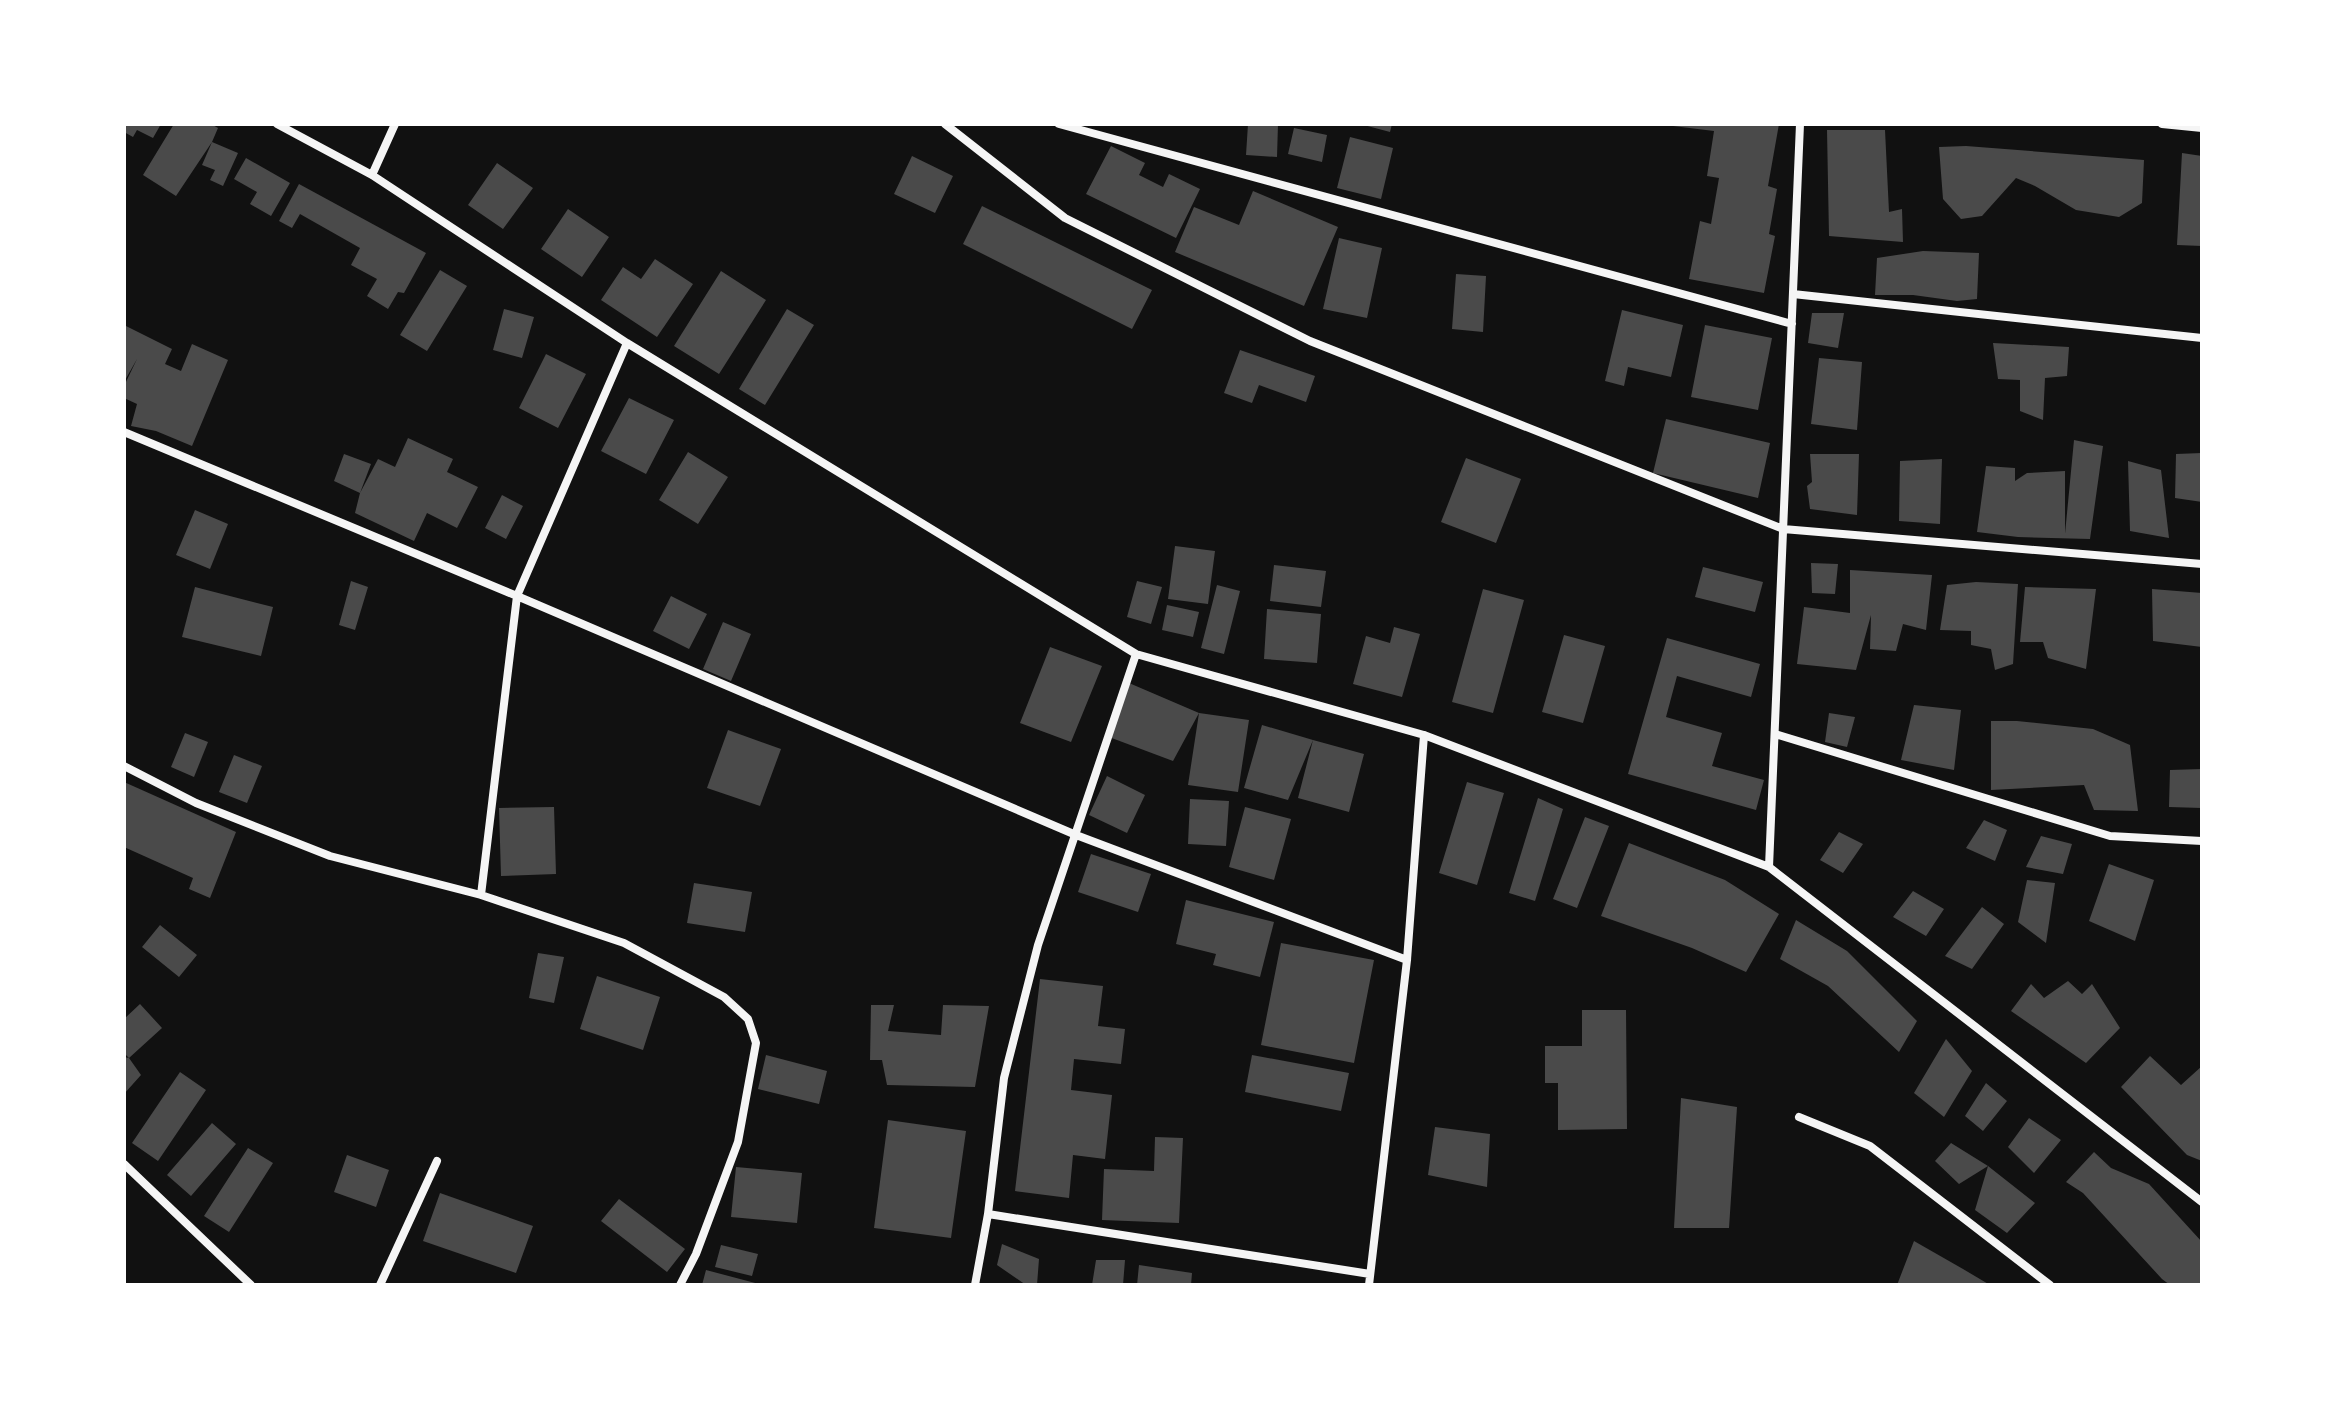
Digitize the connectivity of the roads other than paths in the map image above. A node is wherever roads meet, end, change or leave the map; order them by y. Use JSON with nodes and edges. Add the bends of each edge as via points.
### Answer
{"nodes":[{"id":1,"x":277,"y":124,"type":"edge"},
{"id":2,"x":395,"y":124,"type":"edge"},
{"id":3,"x":945,"y":124,"type":"edge"},
{"id":4,"x":1059,"y":124,"type":"edge"},
{"id":5,"x":1800,"y":124,"type":"edge"},
{"id":6,"x":2162,"y":124,"type":"edge"},
{"id":7,"x":2202,"y":128,"type":"edge"},
{"id":8,"x":372,"y":175,"type":"junction"},
{"id":9,"x":1793,"y":294,"type":"junction"},
{"id":10,"x":1792,"y":324,"type":"junction"},
{"id":11,"x":2202,"y":338,"type":"edge"},
{"id":12,"x":627,"y":343,"type":"junction"},
{"id":13,"x":124,"y":432,"type":"edge"},
{"id":14,"x":1783,"y":529,"type":"junction"},
{"id":15,"x":2202,"y":564,"type":"edge"},
{"id":16,"x":517,"y":596,"type":"junction"},
{"id":17,"x":1136,"y":654,"type":"junction"},
{"id":18,"x":1775,"y":734,"type":"junction"},
{"id":19,"x":1424,"y":735,"type":"junction"},
{"id":20,"x":124,"y":766,"type":"edge"},
{"id":21,"x":1076,"y":835,"type":"junction"},
{"id":22,"x":2202,"y":841,"type":"edge"},
{"id":23,"x":1769,"y":867,"type":"junction"},
{"id":24,"x":481,"y":895,"type":"junction"},
{"id":25,"x":1407,"y":960,"type":"junction"},
{"id":26,"x":1799,"y":1117,"type":"dead end"},
{"id":27,"x":437,"y":1161,"type":"dead end"},
{"id":28,"x":124,"y":1164,"type":"edge"},
{"id":29,"x":2202,"y":1202,"type":"edge"},
{"id":30,"x":988,"y":1214,"type":"junction"},
{"id":31,"x":1370,"y":1274,"type":"junction"},
{"id":32,"x":251,"y":1285,"type":"edge"},
{"id":33,"x":380,"y":1285,"type":"edge"},
{"id":34,"x":680,"y":1285,"type":"edge"},
{"id":35,"x":975,"y":1285,"type":"edge"},
{"id":36,"x":1369,"y":1285,"type":"edge"},
{"id":37,"x":2050,"y":1285,"type":"edge"}],
"edges":[{"from":1,"to":8,"type":"street"},
{"from":2,"to":8,"type":"street"},
{"from":3,"to":14,"type":"street","via":[[1065,218],[1310,341]]},
{"from":4,"to":10,"type":"street"},
{"from":5,"to":9,"type":"street"},
{"from":6,"to":7,"type":"street"},
{"from":8,"to":12,"type":"street"},
{"from":9,"to":10,"type":"street"},
{"from":9,"to":11,"type":"street"},
{"from":10,"to":14,"type":"street"},
{"from":12,"to":16,"type":"street"},
{"from":12,"to":17,"type":"street"},
{"from":13,"to":16,"type":"street"},
{"from":14,"to":15,"type":"street"},
{"from":14,"to":18,"type":"street"},
{"from":16,"to":21,"type":"street"},
{"from":16,"to":24,"type":"street"},
{"from":17,"to":19,"type":"street"},
{"from":17,"to":21,"type":"street"},
{"from":18,"to":22,"type":"street","via":[[2110,836]]},
{"from":18,"to":23,"type":"street"},
{"from":19,"to":23,"type":"street"},
{"from":19,"to":25,"type":"street"},
{"from":20,"to":24,"type":"street","via":[[196,803],[330,856]]},
{"from":21,"to":25,"type":"street"},
{"from":21,"to":30,"type":"street","via":[[1038,945],[1004,1078]]},
{"from":23,"to":29,"type":"street"},
{"from":24,"to":34,"type":"street","via":[[624,943],[724,997],[748,1019],[756,1043],[738,1142]]},
{"from":25,"to":31,"type":"street"},
{"from":26,"to":37,"type":"street","via":[[1870,1146]]},
{"from":27,"to":33,"type":"street"},
{"from":28,"to":32,"type":"street"},
{"from":30,"to":31,"type":"street"},
{"from":30,"to":35,"type":"street"},
{"from":31,"to":36,"type":"street"}]}
